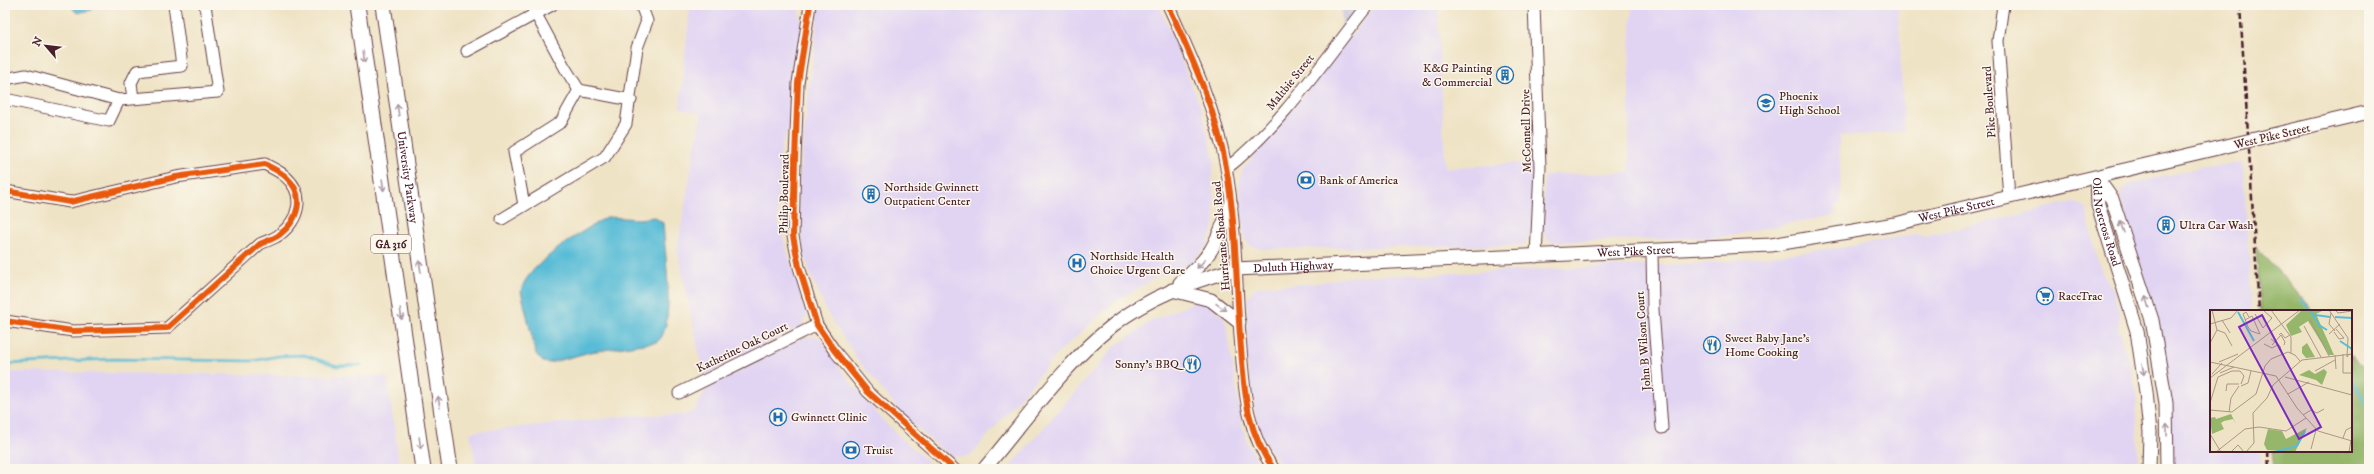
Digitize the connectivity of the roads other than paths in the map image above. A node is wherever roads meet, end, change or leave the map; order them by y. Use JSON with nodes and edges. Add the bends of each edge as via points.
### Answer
{"nodes":[{"id":1,"x":174,"y":5,"type":"edge"},
{"id":2,"x":204,"y":5,"type":"edge"},
{"id":3,"x":357,"y":5,"type":"edge"},
{"id":4,"x":383,"y":5,"type":"edge"},
{"id":5,"x":552,"y":5,"type":"edge"},
{"id":6,"x":641,"y":5,"type":"edge"},
{"id":7,"x":810,"y":5,"type":"edge"},
{"id":8,"x":1168,"y":5,"type":"edge"},
{"id":9,"x":1368,"y":5,"type":"edge"},
{"id":10,"x":1534,"y":5,"type":"edge"},
{"id":11,"x":2003,"y":5,"type":"edge"},
{"id":12,"x":533,"y":10,"type":"edge"},
{"id":13,"x":466,"y":51,"type":"dead end"},
{"id":14,"x":5,"y":79,"type":"edge"},
{"id":15,"x":580,"y":90,"type":"junction"},
{"id":16,"x":5,"y":99,"type":"edge"},
{"id":17,"x":133,"y":99,"type":"junction"},
{"id":18,"x":119,"y":100,"type":"junction"},
{"id":19,"x":631,"y":100,"type":"junction"},
{"id":20,"x":2369,"y":112,"type":"edge"},
{"id":21,"x":1226,"y":168,"type":"junction"},
{"id":22,"x":2097,"y":178,"type":"junction"},
{"id":23,"x":5,"y":191,"type":"edge"},
{"id":24,"x":2009,"y":198,"type":"junction"},
{"id":25,"x":524,"y":205,"type":"junction"},
{"id":26,"x":1230,"y":205,"type":"junction"},
{"id":27,"x":502,"y":218,"type":"dead end"},
{"id":28,"x":1652,"y":251,"type":"junction"},
{"id":29,"x":1536,"y":257,"type":"junction"},
{"id":30,"x":1235,"y":269,"type":"junction"},
{"id":31,"x":1172,"y":290,"type":"junction"},
{"id":32,"x":5,"y":321,"type":"edge"},
{"id":33,"x":1239,"y":322,"type":"junction"},
{"id":34,"x":817,"y":325,"type":"junction"},
{"id":35,"x":679,"y":393,"type":"dead end"},
{"id":36,"x":1662,"y":428,"type":"dead end"},
{"id":37,"x":446,"y":441,"type":"junction"},
{"id":38,"x":424,"y":469,"type":"edge"},
{"id":39,"x":450,"y":469,"type":"edge"},
{"id":40,"x":456,"y":469,"type":"edge"},
{"id":41,"x":954,"y":469,"type":"edge"},
{"id":42,"x":984,"y":469,"type":"edge"},
{"id":43,"x":1274,"y":469,"type":"edge"},
{"id":44,"x":2149,"y":469,"type":"edge"},
{"id":45,"x":2168,"y":469,"type":"edge"}],
"edges":[{"from":1,"to":17,"type":"street","via":[[182,66],[137,71],[131,83]]},
{"from":2,"to":17,"type":"street","via":[[218,92]]},
{"from":3,"to":38,"type":"highway","number":"GA 316","one_way":true},
{"from":37,"to":4,"type":"highway","name":"University Parkway","number":"GA 316","one_way":true},
{"from":5,"to":12,"type":"street"},
{"from":6,"to":19,"type":"street","via":[[647,21],[637,48]]},
{"from":7,"to":34,"type":"street","name":"Philip Boulevard","via":[[798,83],[793,236],[799,267]]},
{"from":8,"to":21,"type":"street","name":"Hurricane Shoals Road","via":[[1192,58],[1214,117]]},
{"from":9,"to":21,"type":"street","name":"Maltbie Street","via":[[1271,126],[1247,153]]},
{"from":10,"to":29,"type":"street","name":"McConnell Drive","via":[[1540,167]]},
{"from":11,"to":24,"type":"street","name":"Pike Boulevard","via":[[1998,42]]},
{"from":12,"to":13,"type":"street"},
{"from":12,"to":15,"type":"street"},
{"from":14,"to":18,"type":"street","via":[[26,75]]},
{"from":15,"to":19,"type":"street"},
{"from":15,"to":25,"type":"street","via":[[561,122],[514,152]]},
{"from":16,"to":18,"type":"street","via":[[109,121]]},
{"from":17,"to":18,"type":"street"},
{"from":19,"to":25,"type":"street","via":[[626,124],[605,157]]},
{"from":20,"to":22,"type":"main road","name":"West Pike Street","bridge":true},
{"from":21,"to":26,"type":"street","name":"Hurricane Shoals Road"},
{"from":22,"to":24,"type":"main road","name":"West Pike Street"},
{"from":22,"to":44,"type":"main road","name":"Old Norcross Road","one_way":true,"via":[[2098,206],[2136,331],[2150,432]]},
{"from":45,"to":22,"type":"main road","name":"Old Norcross Road","one_way":true,"via":[[2166,403],[2152,320],[2112,199]]},
{"from":23,"to":32,"type":"street","via":[[70,202],[176,178],[265,164],[286,177],[298,195],[299,209],[291,224],[279,236],[260,244],[167,328],[73,332]]},
{"from":24,"to":28,"type":"main road","name":"West Pike Street","via":[[1895,224],[1802,241],[1764,246]]},
{"from":25,"to":27,"type":"street"},
{"from":26,"to":30,"type":"street","name":"Hurricane Shoals Road"},
{"from":26,"to":31,"type":"main road","one_way":true,"via":[[1212,252]]},
{"from":28,"to":29,"type":"main road","name":"West Pike Street"},
{"from":28,"to":36,"type":"street","name":"John B Wilson Court","via":[[1653,310]]},
{"from":29,"to":30,"type":"main road","name":"Duluth Highway"},
{"from":30,"to":31,"type":"main road","name":"Duluth Highway"},
{"from":30,"to":33,"type":"street","name":"Hurricane Shoals Road"},
{"from":31,"to":33,"type":"main road","one_way":true,"via":[[1206,298],[1226,310]]},
{"from":31,"to":42,"type":"main road","name":"Duluth Highway","via":[[1136,310],[1096,340],[1061,377]]},
{"from":33,"to":43,"type":"street","name":"Hurricane Shoals Road","via":[[1246,403],[1250,420],[1262,451]]},
{"from":34,"to":35,"type":"street","name":"Katherine Oak Court"},
{"from":34,"to":41,"type":"street","name":"Philip Boulevard","via":[[868,392]]},
{"from":37,"to":39,"type":"highway","name":"University Parkway","number":"GA 316"},
{"from":37,"to":40,"type":"highway"}]}
